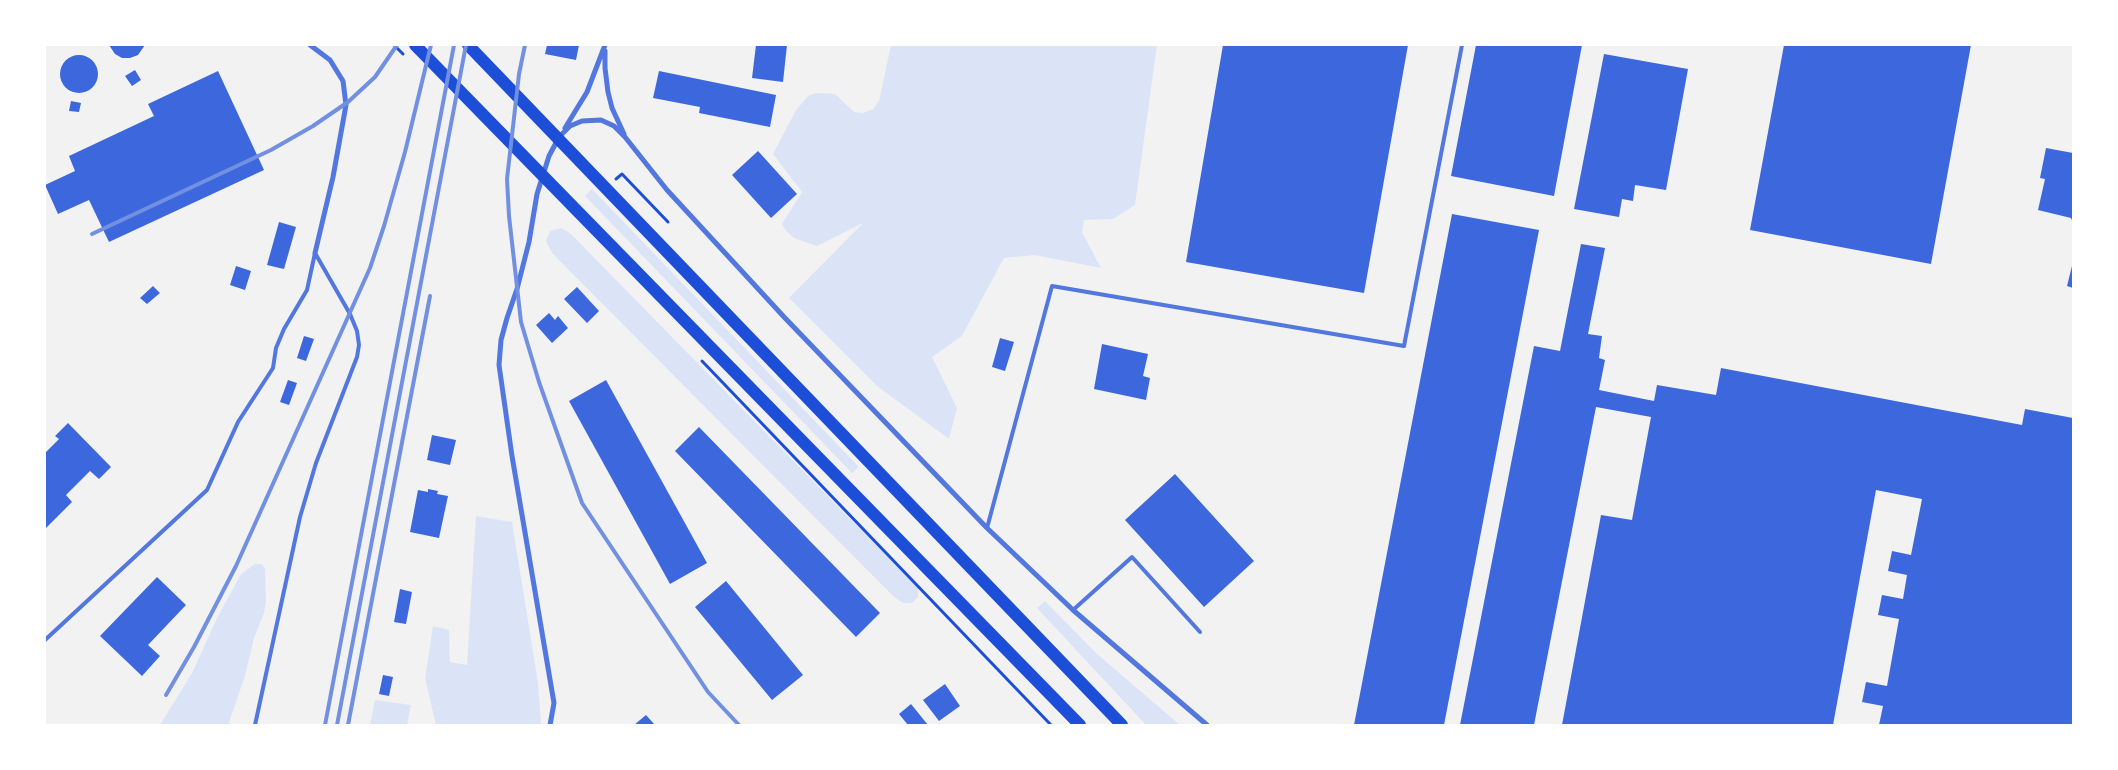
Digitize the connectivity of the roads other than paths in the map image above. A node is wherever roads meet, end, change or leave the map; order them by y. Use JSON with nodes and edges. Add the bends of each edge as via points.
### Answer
{"nodes":[{"id":1,"x":310,"y":45,"type":"edge"},
{"id":2,"x":415,"y":45,"type":"edge"},
{"id":3,"x":468,"y":45,"type":"edge"},
{"id":4,"x":605,"y":45,"type":"edge"},
{"id":5,"x":1462,"y":45,"type":"edge"},
{"id":6,"x":559,"y":137,"type":"junction"},
{"id":7,"x":625,"y":137,"type":"junction"},
{"id":8,"x":316,"y":253,"type":"junction"},
{"id":9,"x":987,"y":528,"type":"junction"},
{"id":10,"x":1073,"y":610,"type":"junction"},
{"id":11,"x":1200,"y":632,"type":"dead end"},
{"id":12,"x":45,"y":640,"type":"edge"},
{"id":13,"x":255,"y":725,"type":"edge"},
{"id":14,"x":550,"y":725,"type":"edge"},
{"id":15,"x":1080,"y":725,"type":"edge"},
{"id":16,"x":1122,"y":725,"type":"edge"},
{"id":17,"x":1207,"y":725,"type":"edge"}],
"edges":[{"from":1,"to":8,"type":"street","via":[[335,67],[343,81],[346,105]]},
{"from":2,"to":15,"type":"main road"},
{"from":3,"to":16,"type":"main road"},
{"from":4,"to":6,"type":"street","via":[[587,92]]},
{"from":4,"to":7,"type":"street","via":[[608,92]]},
{"from":5,"to":9,"type":"lane","via":[[1404,346],[1052,286]]},
{"from":6,"to":7,"type":"street","via":[[570,126],[591,120],[602,120]]},
{"from":6,"to":14,"type":"street","via":[[537,194],[530,242],[506,318],[499,365],[554,703]]},
{"from":7,"to":9,"type":"street","via":[[668,190],[772,304]]},
{"from":8,"to":12,"type":"lane","via":[[307,290],[284,329],[266,382],[238,422],[206,490]]},
{"from":8,"to":13,"type":"lane","via":[[350,314],[360,344],[316,463],[300,517]]},
{"from":9,"to":10,"type":"street"},
{"from":10,"to":11,"type":"lane","via":[[1132,557]]},
{"from":10,"to":17,"type":"street"}]}
